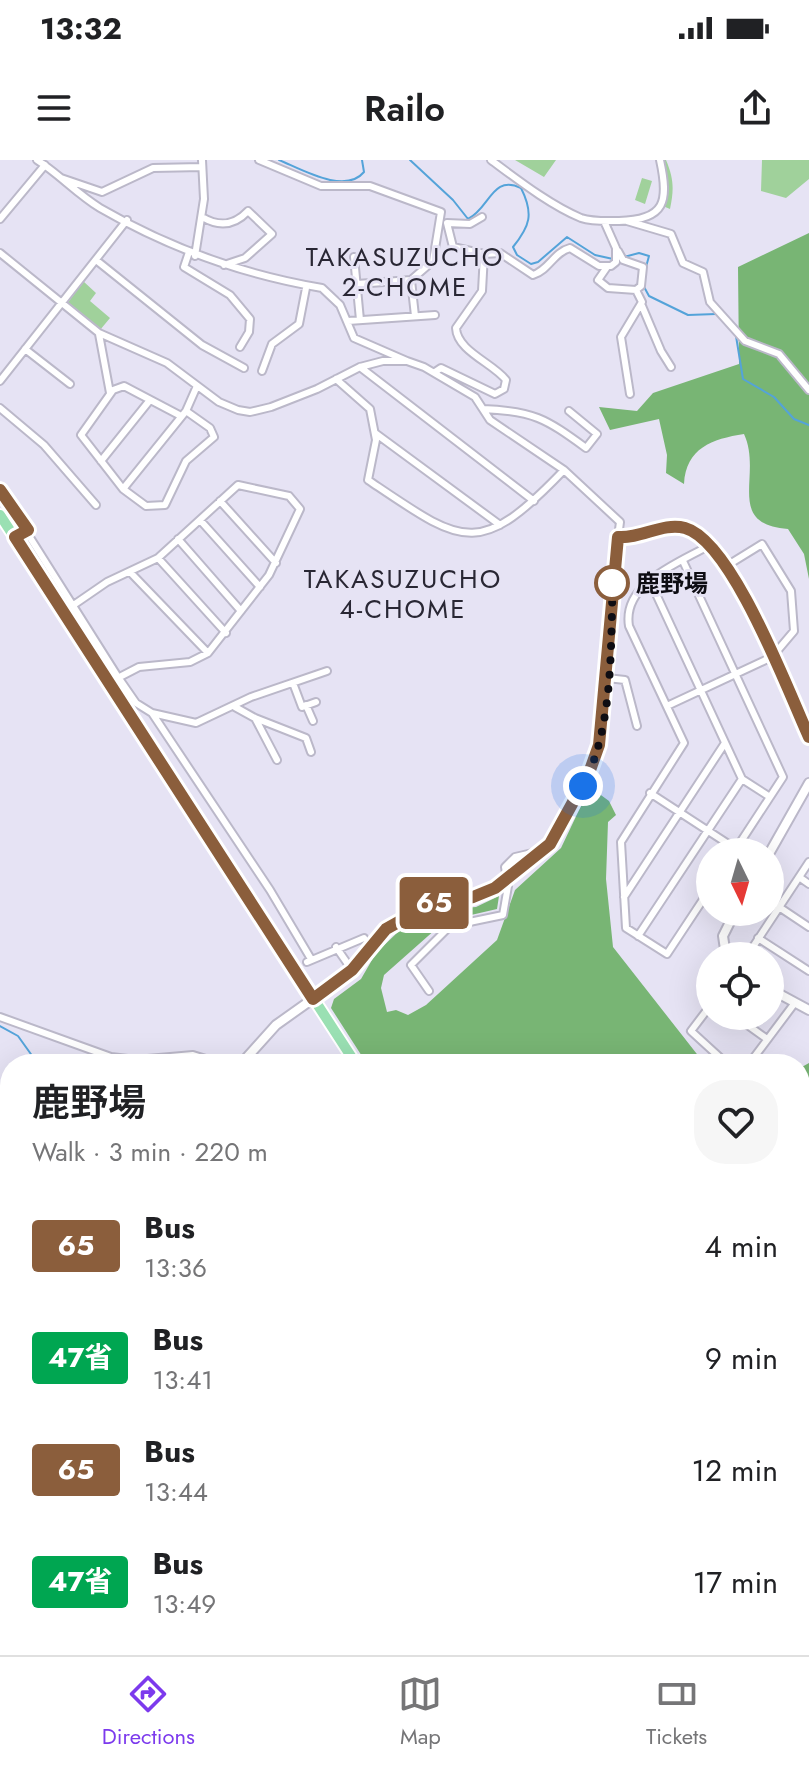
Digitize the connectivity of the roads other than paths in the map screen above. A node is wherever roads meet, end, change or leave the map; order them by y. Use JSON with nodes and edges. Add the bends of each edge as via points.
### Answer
{"nodes":[{"id":1,"x":37,"y":160,"type":"edge"},
{"id":2,"x":259,"y":160,"type":"edge"},
{"id":3,"x":491,"y":160,"type":"edge"},
{"id":4,"x":660,"y":160,"type":"edge"},
{"id":5,"x":202,"y":164,"type":"edge"},
{"id":6,"x":45,"y":165,"type":"junction"},
{"id":7,"x":61,"y":178,"type":"junction"},
{"id":8,"x":202,"y":217,"type":"junction"},
{"id":9,"x":482,"y":217,"type":"dead end"},
{"id":10,"x":0,"y":219,"type":"edge"},
{"id":11,"x":127,"y":220,"type":"junction"},
{"id":12,"x":604,"y":221,"type":"junction"},
{"id":13,"x":627,"y":221,"type":"junction"},
{"id":14,"x":0,"y":253,"type":"edge"},
{"id":15,"x":192,"y":254,"type":"junction"},
{"id":16,"x":484,"y":254,"type":"junction"},
{"id":17,"x":618,"y":256,"type":"junction"},
{"id":18,"x":354,"y":257,"type":"dead end"},
{"id":19,"x":96,"y":260,"type":"junction"},
{"id":20,"x":223,"y":265,"type":"junction"},
{"id":21,"x":607,"y":267,"type":"junction"},
{"id":22,"x":411,"y":280,"type":"junction"},
{"id":23,"x":357,"y":284,"type":"junction"},
{"id":24,"x":306,"y":288,"type":"junction"},
{"id":25,"x":636,"y":290,"type":"junction"},
{"id":26,"x":642,"y":302,"type":"junction"},
{"id":27,"x":63,"y":303,"type":"junction"},
{"id":28,"x":435,"y":315,"type":"dead end"},
{"id":29,"x":415,"y":316,"type":"junction"},
{"id":30,"x":360,"y":320,"type":"junction"},
{"id":31,"x":348,"y":321,"type":"junction"},
{"id":32,"x":99,"y":333,"type":"junction"},
{"id":33,"x":240,"y":347,"type":"dead end"},
{"id":34,"x":25,"y":349,"type":"junction"},
{"id":35,"x":407,"y":361,"type":"junction"},
{"id":36,"x":360,"y":367,"type":"junction"},
{"id":37,"x":671,"y":367,"type":"dead end"},
{"id":38,"x":244,"y":368,"type":"dead end"},
{"id":39,"x":262,"y":371,"type":"dead end"},
{"id":40,"x":435,"y":372,"type":"junction"},
{"id":41,"x":336,"y":379,"type":"junction"},
{"id":42,"x":0,"y":381,"type":"edge"},
{"id":43,"x":70,"y":384,"type":"dead end"},
{"id":44,"x":197,"y":386,"type":"junction"},
{"id":45,"x":809,"y":390,"type":"edge"},
{"id":46,"x":110,"y":393,"type":"junction"},
{"id":47,"x":630,"y":394,"type":"dead end"},
{"id":48,"x":150,"y":400,"type":"junction"},
{"id":49,"x":0,"y":408,"type":"edge"},
{"id":50,"x":483,"y":409,"type":"junction"},
{"id":51,"x":569,"y":411,"type":"dead end"},
{"id":52,"x":183,"y":414,"type":"junction"},
{"id":53,"x":375,"y":433,"type":"junction"},
{"id":54,"x":101,"y":461,"type":"junction"},
{"id":55,"x":564,"y":470,"type":"junction"},
{"id":56,"x":123,"y":489,"type":"junction"},
{"id":57,"x":0,"y":490,"type":"edge"},
{"id":58,"x":220,"y":501,"type":"junction"},
{"id":59,"x":534,"y":501,"type":"junction"},
{"id":60,"x":96,"y":505,"type":"dead end"},
{"id":61,"x":0,"y":515,"type":"edge"},
{"id":62,"x":200,"y":520,"type":"junction"},
{"id":63,"x":500,"y":525,"type":"junction"},
{"id":64,"x":28,"y":530,"type":"junction"},
{"id":65,"x":15,"y":537,"type":"junction"},
{"id":66,"x":618,"y":537,"type":"junction"},
{"id":67,"x":178,"y":539,"type":"junction"},
{"id":68,"x":710,"y":545,"type":"junction"},
{"id":69,"x":158,"y":558,"type":"junction"},
{"id":70,"x":683,"y":561,"type":"junction"},
{"id":71,"x":276,"y":563,"type":"junction"},
{"id":72,"x":728,"y":565,"type":"junction"},
{"id":73,"x":130,"y":572,"type":"junction"},
{"id":74,"x":650,"y":581,"type":"junction"},
{"id":75,"x":260,"y":587,"type":"junction"},
{"id":76,"x":75,"y":604,"type":"junction"},
{"id":77,"x":241,"y":611,"type":"junction"},
{"id":78,"x":226,"y":633,"type":"junction"},
{"id":79,"x":208,"y":653,"type":"junction"},
{"id":80,"x":772,"y":657,"type":"junction"},
{"id":81,"x":327,"y":671,"type":"dead end"},
{"id":82,"x":736,"y":674,"type":"junction"},
{"id":83,"x":607,"y":678,"type":"junction"},
{"id":84,"x":114,"y":679,"type":"junction"},
{"id":85,"x":293,"y":683,"type":"junction"},
{"id":86,"x":701,"y":690,"type":"junction"},
{"id":87,"x":316,"y":702,"type":"dead end"},
{"id":88,"x":306,"y":705,"type":"junction"},
{"id":89,"x":667,"y":706,"type":"junction"},
{"id":90,"x":235,"y":707,"type":"junction"},
{"id":91,"x":152,"y":713,"type":"junction"},
{"id":92,"x":255,"y":718,"type":"junction"},
{"id":93,"x":313,"y":721,"type":"dead end"},
{"id":94,"x":637,"y":726,"type":"dead end"},
{"id":95,"x":809,"y":737,"type":"edge"},
{"id":96,"x":725,"y":743,"type":"junction"},
{"id":97,"x":311,"y":752,"type":"dead end"},
{"id":98,"x":277,"y":760,"type":"dead end"},
{"id":99,"x":742,"y":779,"type":"junction"},
{"id":100,"x":809,"y":783,"type":"edge"},
{"id":101,"x":650,"y":793,"type":"junction"},
{"id":102,"x":770,"y":797,"type":"junction"},
{"id":103,"x":680,"y":812,"type":"junction"},
{"id":104,"x":708,"y":830,"type":"junction"},
{"id":105,"x":719,"y":838,"type":"edge"},
{"id":106,"x":743,"y":838,"type":"edge"},
{"id":107,"x":778,"y":838,"type":"edge"},
{"id":108,"x":809,"y":862,"type":"edge"},
{"id":109,"x":799,"y":877,"type":"junction"},
{"id":110,"x":507,"y":879,"type":"junction"},
{"id":111,"x":809,"y":884,"type":"edge"},
{"id":112,"x":623,"y":899,"type":"junction"},
{"id":113,"x":784,"y":900,"type":"edge"},
{"id":114,"x":696,"y":910,"type":"edge"},
{"id":115,"x":784,"y":910,"type":"edge"},
{"id":116,"x":766,"y":926,"type":"edge"},
{"id":117,"x":809,"y":927,"type":"edge"},
{"id":118,"x":638,"y":936,"type":"junction"},
{"id":119,"x":364,"y":938,"type":"dead end"},
{"id":120,"x":758,"y":938,"type":"junction"},
{"id":121,"x":756,"y":942,"type":"edge"},
{"id":122,"x":336,"y":947,"type":"junction"},
{"id":123,"x":352,"y":970,"type":"junction"},
{"id":124,"x":809,"y":971,"type":"edge"},
{"id":125,"x":429,"y":991,"type":"dead end"},
{"id":126,"x":784,"y":998,"type":"edge"},
{"id":127,"x":313,"y":999,"type":"junction"},
{"id":128,"x":794,"y":1004,"type":"junction"},
{"id":129,"x":809,"y":1010,"type":"edge"},
{"id":130,"x":0,"y":1017,"type":"edge"},
{"id":131,"x":696,"y":1024,"type":"edge"},
{"id":132,"x":754,"y":1030,"type":"edge"},
{"id":133,"x":767,"y":1039,"type":"junction"},
{"id":134,"x":103,"y":1054,"type":"edge"},
{"id":135,"x":249,"y":1054,"type":"edge"},
{"id":136,"x":349,"y":1054,"type":"edge"},
{"id":137,"x":716,"y":1054,"type":"edge"},
{"id":138,"x":756,"y":1054,"type":"edge"}],
"edges":[{"from":1,"to":6,"type":"street"},
{"from":2,"to":22,"type":"street","via":[[321,186],[370,186],[441,212],[433,261]]},
{"from":3,"to":12,"type":"street","via":[[583,218]]},
{"from":4,"to":13,"type":"street","via":[[666,195],[661,207],[651,216]]},
{"from":5,"to":7,"type":"street","via":[[153,168],[102,192]]},
{"from":5,"to":8,"type":"street"},
{"from":6,"to":7,"type":"street"},
{"from":6,"to":10,"type":"street"},
{"from":7,"to":11,"type":"street"},
{"from":8,"to":15,"type":"street"},
{"from":8,"to":20,"type":"street","via":[[222,225],[248,211],[272,234],[245,258]]},
{"from":9,"to":16,"type":"street","via":[[470,224],[447,223],[445,228],[453,247]]},
{"from":11,"to":15,"type":"street"},
{"from":11,"to":19,"type":"street"},
{"from":12,"to":13,"type":"street"},
{"from":12,"to":17,"type":"street"},
{"from":13,"to":45,"type":"street","via":[[671,234],[682,260],[703,272],[710,302],[745,341],[779,354]]},
{"from":14,"to":27,"type":"street"},
{"from":15,"to":20,"type":"street"},
{"from":15,"to":33,"type":"street","via":[[184,267],[230,295],[250,319]]},
{"from":16,"to":21,"type":"street","via":[[500,253],[533,275],[559,251],[570,248]]},
{"from":16,"to":40,"type":"street","via":[[482,291],[456,328],[457,335],[497,369],[506,380],[504,389],[495,394],[441,368]]},
{"from":17,"to":21,"type":"street"},
{"from":17,"to":25,"type":"street","via":[[643,267]]},
{"from":18,"to":23,"type":"street"},
{"from":19,"to":27,"type":"street"},
{"from":19,"to":38,"type":"street","via":[[202,345]]},
{"from":20,"to":24,"type":"street"},
{"from":21,"to":25,"type":"street","via":[[598,280],[608,288]]},
{"from":22,"to":23,"type":"street"},
{"from":22,"to":29,"type":"street"},
{"from":23,"to":30,"type":"street"},
{"from":24,"to":31,"type":"street","via":[[322,288],[332,295]]},
{"from":24,"to":39,"type":"street","via":[[299,324],[272,344]]},
{"from":25,"to":26,"type":"street"},
{"from":26,"to":37,"type":"street"},
{"from":26,"to":47,"type":"street","via":[[621,337]]},
{"from":27,"to":32,"type":"street"},
{"from":27,"to":34,"type":"street"},
{"from":28,"to":29,"type":"street"},
{"from":29,"to":30,"type":"street"},
{"from":30,"to":31,"type":"street"},
{"from":31,"to":35,"type":"street","via":[[354,338]]},
{"from":32,"to":44,"type":"street","via":[[167,363]]},
{"from":32,"to":46,"type":"street"},
{"from":34,"to":42,"type":"street"},
{"from":34,"to":43,"type":"street"},
{"from":35,"to":36,"type":"street"},
{"from":35,"to":40,"type":"street"},
{"from":36,"to":41,"type":"street"},
{"from":36,"to":59,"type":"street"},
{"from":40,"to":50,"type":"street","via":[[475,397]]},
{"from":41,"to":44,"type":"street","via":[[250,412],[219,402]]},
{"from":41,"to":53,"type":"street","via":[[370,409]]},
{"from":44,"to":52,"type":"street"},
{"from":46,"to":48,"type":"street","via":[[124,386]]},
{"from":46,"to":54,"type":"street","via":[[81,435]]},
{"from":48,"to":52,"type":"street"},
{"from":48,"to":54,"type":"street"},
{"from":49,"to":60,"type":"street","via":[[44,445]]},
{"from":50,"to":51,"type":"street","via":[[530,413],[586,448],[597,434]]},
{"from":50,"to":55,"type":"street","via":[[490,420]]},
{"from":52,"to":56,"type":"street"},
{"from":52,"to":56,"type":"street","via":[[210,428],[214,437],[186,461],[165,505],[146,506]]},
{"from":53,"to":63,"type":"street"},
{"from":53,"to":63,"type":"street","via":[[368,480],[441,528],[474,533]]},
{"from":54,"to":56,"type":"street"},
{"from":55,"to":59,"type":"street"},
{"from":55,"to":66,"type":"street","via":[[618,517]]},
{"from":57,"to":64,"type":"street"},
{"from":58,"to":62,"type":"street"},
{"from":58,"to":71,"type":"street"},
{"from":58,"to":71,"type":"street","via":[[238,485],[289,496],[300,509]]},
{"from":59,"to":63,"type":"street"},
{"from":61,"to":65,"type":"main road"},
{"from":62,"to":67,"type":"street"},
{"from":62,"to":75,"type":"street"},
{"from":64,"to":65,"type":"street"},
{"from":64,"to":76,"type":"street"},
{"from":65,"to":84,"type":"main road"},
{"from":66,"to":68,"type":"street","via":[[678,527]]},
{"from":66,"to":83,"type":"street"},
{"from":67,"to":69,"type":"street"},
{"from":67,"to":77,"type":"street"},
{"from":68,"to":70,"type":"street"},
{"from":68,"to":72,"type":"street"},
{"from":69,"to":73,"type":"street"},
{"from":69,"to":78,"type":"street"},
{"from":70,"to":74,"type":"street"},
{"from":70,"to":82,"type":"street"},
{"from":71,"to":75,"type":"street"},
{"from":72,"to":80,"type":"street"},
{"from":72,"to":80,"type":"street","via":[[762,544],[791,591],[794,631]]},
{"from":73,"to":76,"type":"street"},
{"from":73,"to":79,"type":"street"},
{"from":74,"to":86,"type":"street"},
{"from":74,"to":89,"type":"street","via":[[635,593],[628,618]]},
{"from":75,"to":77,"type":"street"},
{"from":76,"to":84,"type":"street"},
{"from":77,"to":78,"type":"street"},
{"from":78,"to":79,"type":"street"},
{"from":79,"to":84,"type":"street","via":[[190,662],[146,665]]},
{"from":80,"to":82,"type":"street"},
{"from":80,"to":95,"type":"street"},
{"from":81,"to":85,"type":"street"},
{"from":82,"to":86,"type":"street"},
{"from":82,"to":102,"type":"street","via":[[783,777]]},
{"from":83,"to":94,"type":"street","via":[[625,680]]},
{"from":83,"to":110,"type":"street","via":[[594,762],[557,835]]},
{"from":84,"to":91,"type":"street"},
{"from":84,"to":127,"type":"main road"},
{"from":85,"to":88,"type":"street","via":[[302,707]]},
{"from":85,"to":90,"type":"street"},
{"from":86,"to":89,"type":"street"},
{"from":86,"to":96,"type":"street"},
{"from":87,"to":88,"type":"street"},
{"from":88,"to":93,"type":"street"},
{"from":89,"to":101,"type":"street","via":[[684,743]]},
{"from":90,"to":91,"type":"street","via":[[196,723]]},
{"from":90,"to":92,"type":"street"},
{"from":91,"to":122,"type":"street","via":[[270,890],[309,960]]},
{"from":92,"to":97,"type":"street","via":[[306,738]]},
{"from":92,"to":98,"type":"street"},
{"from":96,"to":99,"type":"street"},
{"from":96,"to":103,"type":"street"},
{"from":99,"to":102,"type":"street"},
{"from":99,"to":104,"type":"street"},
{"from":100,"to":107,"type":"street"},
{"from":101,"to":103,"type":"street"},
{"from":101,"to":112,"type":"street","via":[[621,842]]},
{"from":102,"to":106,"type":"street"},
{"from":103,"to":104,"type":"street"},
{"from":103,"to":112,"type":"street"},
{"from":104,"to":105,"type":"street"},
{"from":104,"to":118,"type":"street"},
{"from":108,"to":109,"type":"street"},
{"from":109,"to":111,"type":"street"},
{"from":109,"to":113,"type":"street"},
{"from":110,"to":123,"type":"street","via":[[485,893],[419,909],[380,934]]},
{"from":110,"to":125,"type":"street","via":[[503,915],[450,926],[411,965]]},
{"from":112,"to":118,"type":"street","via":[[626,928]]},
{"from":114,"to":118,"type":"street","via":[[667,954]]},
{"from":115,"to":117,"type":"street"},
{"from":116,"to":120,"type":"street"},
{"from":119,"to":122,"type":"street"},
{"from":120,"to":121,"type":"street"},
{"from":120,"to":124,"type":"street"},
{"from":122,"to":123,"type":"street"},
{"from":123,"to":127,"type":"street"},
{"from":126,"to":128,"type":"street"},
{"from":127,"to":135,"type":"street"},
{"from":127,"to":136,"type":"main road"},
{"from":128,"to":129,"type":"street"},
{"from":128,"to":133,"type":"street"},
{"from":130,"to":134,"type":"street"},
{"from":131,"to":137,"type":"street","via":[[691,1031]]},
{"from":132,"to":133,"type":"street"},
{"from":133,"to":138,"type":"street"}]}
